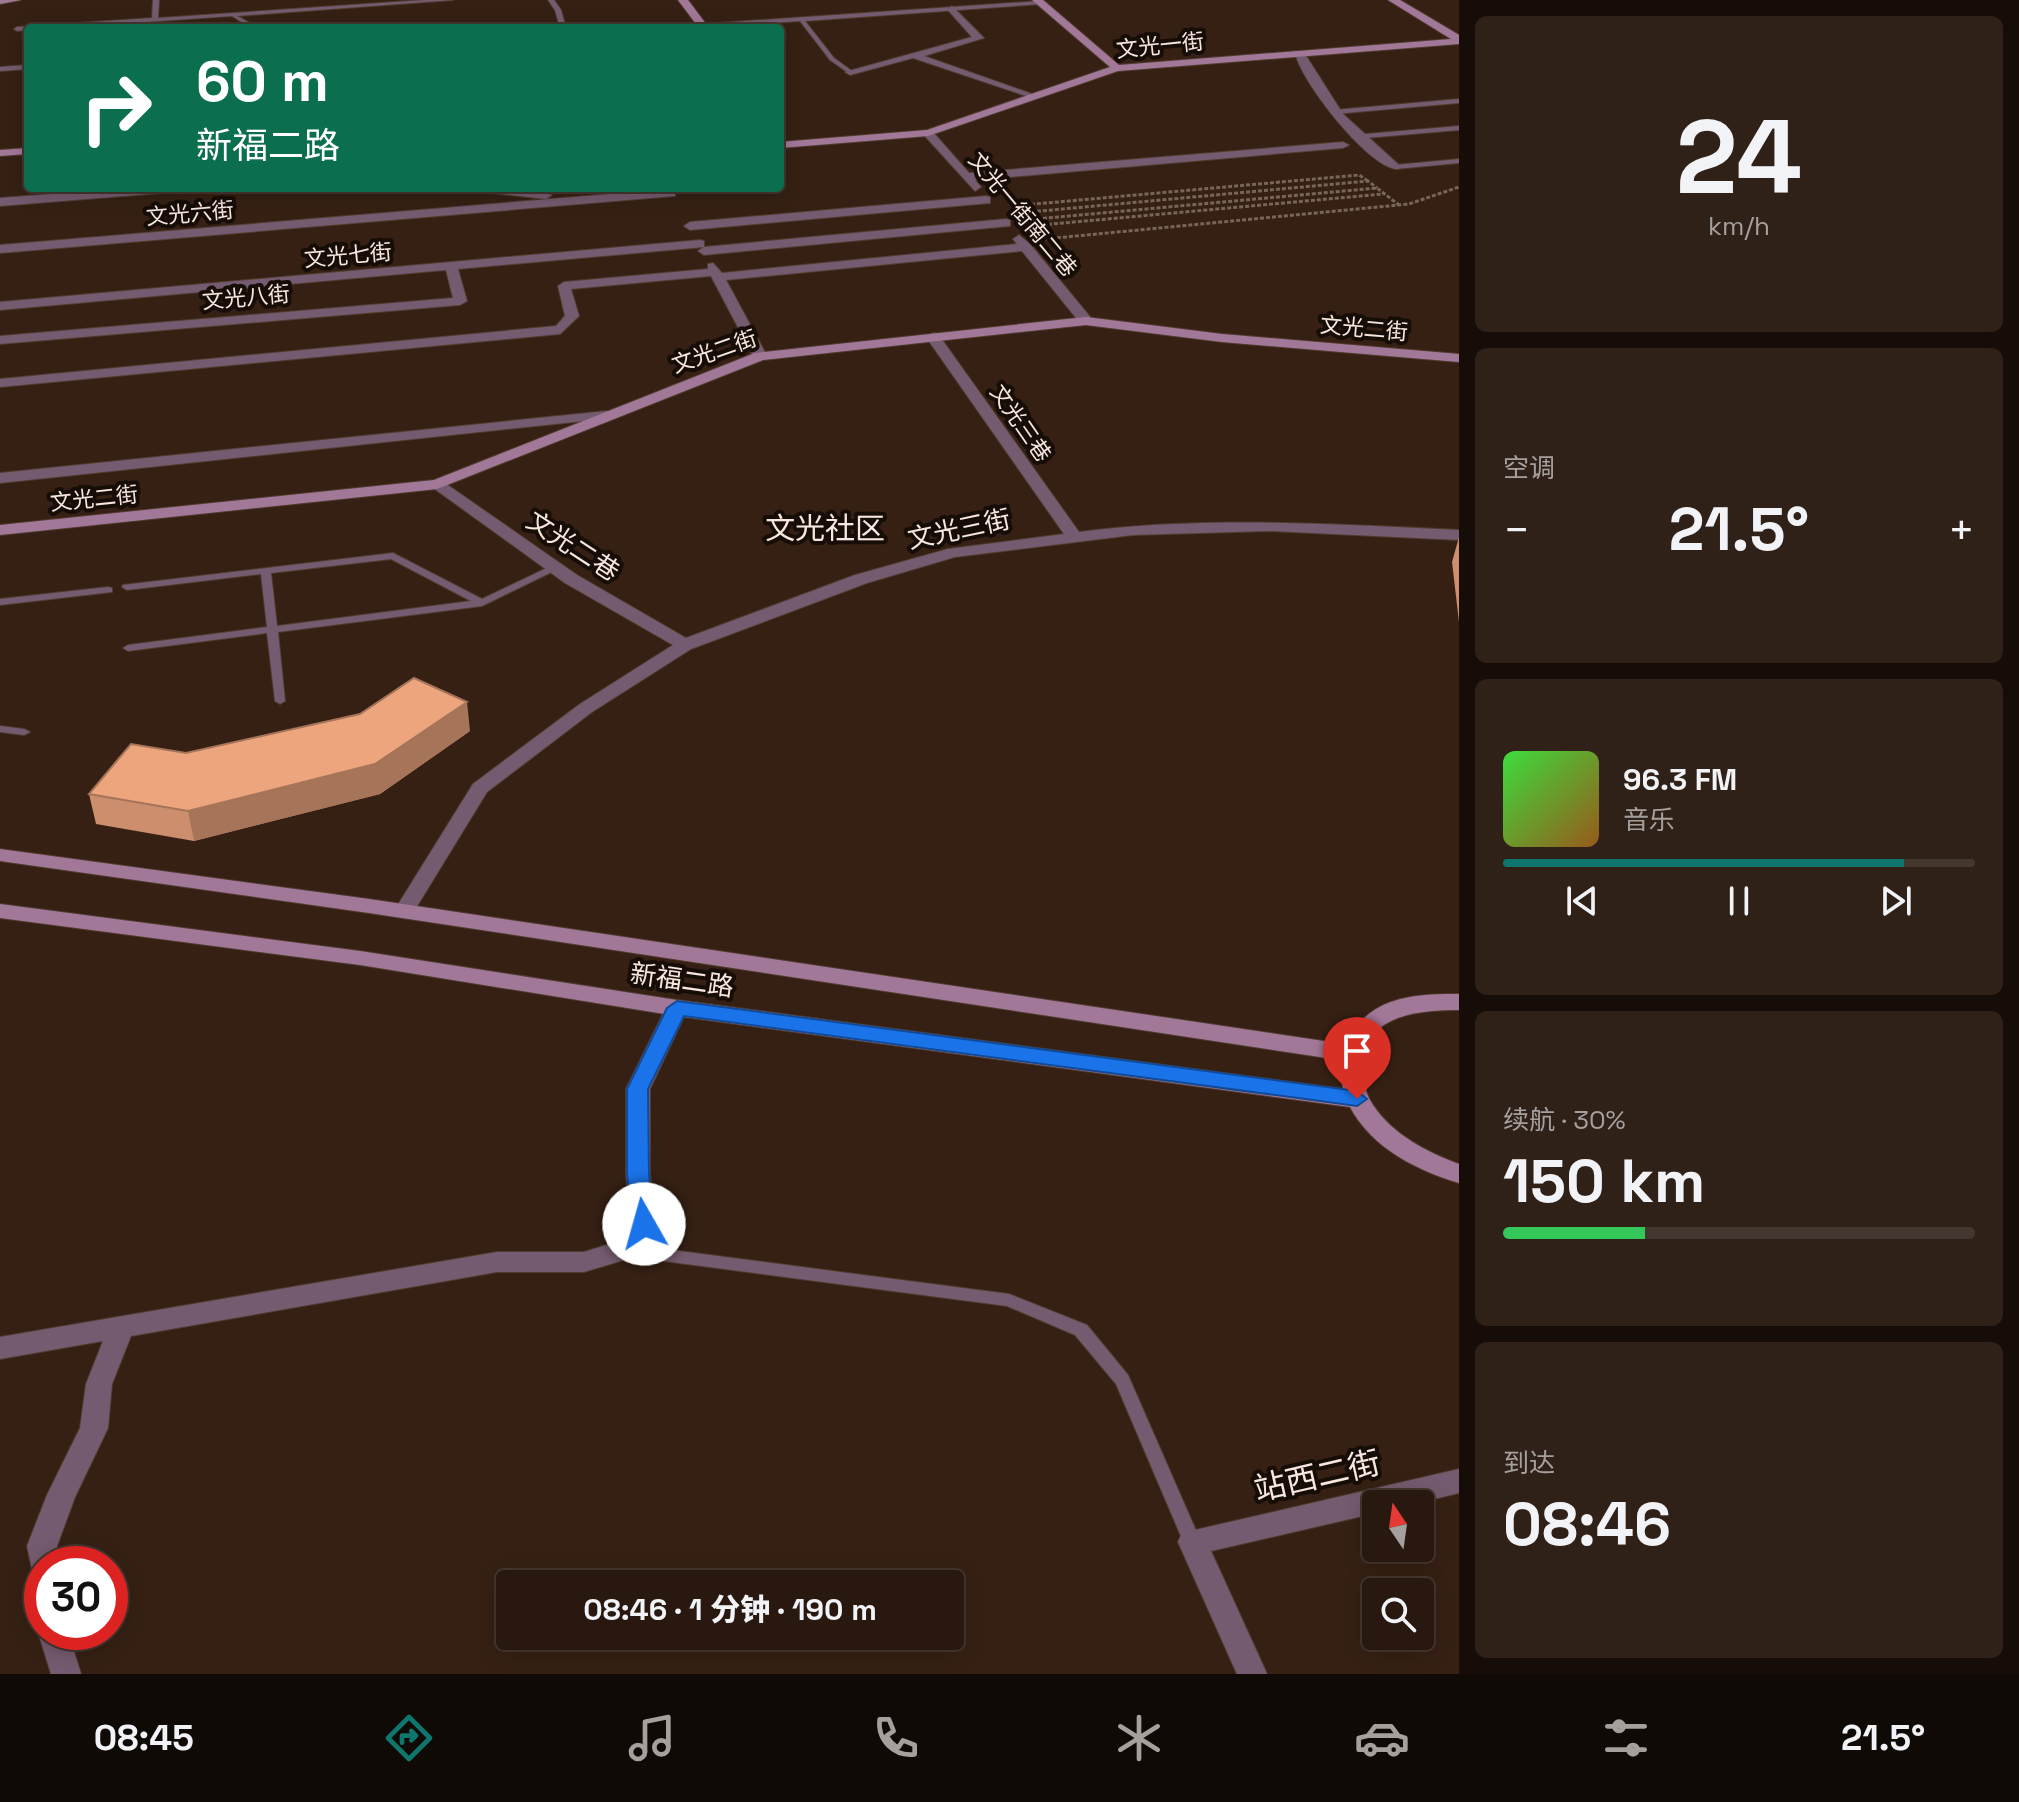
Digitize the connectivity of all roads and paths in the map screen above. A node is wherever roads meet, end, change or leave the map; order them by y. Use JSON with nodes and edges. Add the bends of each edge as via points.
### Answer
{"nodes":[{"id":1,"x":16,"y":0,"type":"edge"},
{"id":2,"x":156,"y":0,"type":"edge"},
{"id":3,"x":450,"y":0,"type":"edge"},
{"id":4,"x":551,"y":0,"type":"edge"},
{"id":5,"x":683,"y":0,"type":"edge"},
{"id":6,"x":1393,"y":0,"type":"edge"},
{"id":7,"x":1412,"y":0,"type":"edge"},
{"id":8,"x":0,"y":1,"type":"edge"},
{"id":9,"x":1039,"y":1,"type":"edge"},
{"id":10,"x":952,"y":9,"type":"junction"},
{"id":11,"x":227,"y":15,"type":"junction"},
{"id":12,"x":801,"y":19,"type":"junction"},
{"id":13,"x":155,"y":20,"type":"junction"},
{"id":14,"x":115,"y":24,"type":"edge"},
{"id":15,"x":247,"y":24,"type":"edge"},
{"id":16,"x":562,"y":24,"type":"edge"},
{"id":17,"x":702,"y":24,"type":"edge"},
{"id":18,"x":740,"y":24,"type":"edge"},
{"id":19,"x":1459,"y":27,"type":"edge"},
{"id":20,"x":17,"y":29,"type":"dead end"},
{"id":21,"x":24,"y":29,"type":"edge"},
{"id":22,"x":1459,"y":40,"type":"edge"},
{"id":23,"x":1299,"y":53,"type":"junction"},
{"id":24,"x":913,"y":55,"type":"junction"},
{"id":25,"x":24,"y":67,"type":"edge"},
{"id":26,"x":1117,"y":68,"type":"junction"},
{"id":27,"x":0,"y":69,"type":"edge"},
{"id":28,"x":850,"y":72,"type":"joint"},
{"id":29,"x":1031,"y":97,"type":"junction"},
{"id":30,"x":1459,"y":101,"type":"edge"},
{"id":31,"x":1334,"y":112,"type":"junction"},
{"id":32,"x":1459,"y":128,"type":"edge"},
{"id":33,"x":928,"y":133,"type":"junction"},
{"id":34,"x":1354,"y":137,"type":"junction"},
{"id":35,"x":785,"y":145,"type":"edge"},
{"id":36,"x":1343,"y":145,"type":"dead end"},
{"id":37,"x":24,"y":151,"type":"edge"},
{"id":38,"x":0,"y":153,"type":"edge"},
{"id":39,"x":1459,"y":161,"type":"edge"},
{"id":40,"x":1395,"y":167,"type":"joint"},
{"id":41,"x":966,"y":177,"type":"junction"},
{"id":42,"x":1368,"y":181,"type":"junction"},
{"id":43,"x":1459,"y":187,"type":"edge"},
{"id":44,"x":1377,"y":188,"type":"junction"},
{"id":45,"x":124,"y":192,"type":"edge"},
{"id":46,"x":519,"y":192,"type":"edge"},
{"id":47,"x":1384,"y":194,"type":"junction"},
{"id":48,"x":590,"y":200,"type":"junction"},
{"id":49,"x":0,"y":202,"type":"edge"},
{"id":50,"x":678,"y":205,"type":"edge"},
{"id":51,"x":1399,"y":205,"type":"junction"},
{"id":52,"x":999,"y":216,"type":"junction"},
{"id":53,"x":1029,"y":244,"type":"junction"},
{"id":54,"x":702,"y":248,"type":"junction"},
{"id":55,"x":0,"y":249,"type":"edge"},
{"id":56,"x":451,"y":266,"type":"junction"},
{"id":57,"x":718,"y":274,"type":"junction"},
{"id":58,"x":0,"y":306,"type":"edge"},
{"id":59,"x":1086,"y":321,"type":"junction"},
{"id":60,"x":933,"y":337,"type":"junction"},
{"id":61,"x":0,"y":340,"type":"edge"},
{"id":62,"x":760,"y":356,"type":"junction"},
{"id":63,"x":1459,"y":358,"type":"edge"},
{"id":64,"x":0,"y":383,"type":"edge"},
{"id":65,"x":607,"y":415,"type":"junction"},
{"id":66,"x":0,"y":478,"type":"edge"},
{"id":67,"x":437,"y":484,"type":"junction"},
{"id":68,"x":0,"y":530,"type":"edge"},
{"id":69,"x":1073,"y":535,"type":"junction"},
{"id":70,"x":1459,"y":535,"type":"edge"},
{"id":71,"x":555,"y":568,"type":"junction"},
{"id":72,"x":266,"y":571,"type":"junction"},
{"id":73,"x":127,"y":587,"type":"dead end"},
{"id":74,"x":108,"y":590,"type":"dead end"},
{"id":75,"x":0,"y":602,"type":"edge"},
{"id":76,"x":482,"y":603,"type":"junction"},
{"id":77,"x":272,"y":629,"type":"junction"},
{"id":78,"x":685,"y":645,"type":"junction"},
{"id":79,"x":128,"y":648,"type":"dead end"},
{"id":80,"x":280,"y":701,"type":"dead end"},
{"id":81,"x":0,"y":729,"type":"edge"},
{"id":82,"x":24,"y":732,"type":"dead end"},
{"id":83,"x":0,"y":855,"type":"edge"},
{"id":84,"x":0,"y":911,"type":"edge"},
{"id":85,"x":404,"y":911,"type":"junction"},
{"id":86,"x":1459,"y":1002,"type":"edge"},
{"id":87,"x":677,"y":1008,"type":"junction"},
{"id":88,"x":1349,"y":1053,"type":"junction"},
{"id":89,"x":1357,"y":1099,"type":"junction"},
{"id":90,"x":1459,"y":1174,"type":"edge"},
{"id":91,"x":625,"y":1250,"type":"junction"},
{"id":92,"x":121,"y":1328,"type":"junction"},
{"id":93,"x":0,"y":1348,"type":"edge"},
{"id":94,"x":1459,"y":1481,"type":"edge"},
{"id":95,"x":1192,"y":1542,"type":"junction"},
{"id":96,"x":42,"y":1546,"type":"edge"},
{"id":97,"x":59,"y":1650,"type":"edge"},
{"id":98,"x":66,"y":1674,"type":"edge"},
{"id":99,"x":1252,"y":1674,"type":"edge"}],
"edges":[{"from":1,"to":8,"type":"street"},
{"from":2,"to":13,"type":"lane"},
{"from":3,"to":11,"type":"lane"},
{"from":4,"to":16,"type":"lane"},
{"from":5,"to":17,"type":"street"},
{"from":6,"to":22,"type":"street"},
{"from":7,"to":19,"type":"street"},
{"from":9,"to":10,"type":"lane"},
{"from":9,"to":26,"type":"street"},
{"from":10,"to":12,"type":"lane"},
{"from":10,"to":24,"type":"street","via":[[979,38]]},
{"from":11,"to":13,"type":"lane"},
{"from":11,"to":15,"type":"lane"},
{"from":12,"to":18,"type":"lane"},
{"from":12,"to":28,"type":"lane","via":[[832,59]]},
{"from":13,"to":14,"type":"lane"},
{"from":20,"to":21,"type":"lane"},
{"from":22,"to":23,"type":"street","name":"文光一街"},
{"from":23,"to":26,"type":"street","name":"文光一街"},
{"from":23,"to":31,"type":"street"},
{"from":24,"to":28,"type":"street"},
{"from":24,"to":29,"type":"street"},
{"from":25,"to":27,"type":"lane"},
{"from":26,"to":29,"type":"street","name":"文光一街"},
{"from":29,"to":33,"type":"street","name":"文光一街"},
{"from":30,"to":31,"type":"lane"},
{"from":31,"to":34,"type":"street"},
{"from":32,"to":34,"type":"lane"},
{"from":33,"to":35,"type":"street","name":"文光一街"},
{"from":33,"to":41,"type":"street","name":"文光一街南二巷"},
{"from":34,"to":40,"type":"street"},
{"from":36,"to":41,"type":"street"},
{"from":37,"to":38,"type":"street"},
{"from":39,"to":40,"type":"lane"},
{"from":41,"to":52,"type":"street","name":"文光一街南二巷"},
{"from":42,"to":44,"type":"path"},
{"from":42,"to":52,"type":"path"},
{"from":42,"to":52,"type":"path","via":[[1359,175]]},
{"from":43,"to":51,"type":"path"},
{"from":44,"to":47,"type":"path"},
{"from":44,"to":52,"type":"path"},
{"from":45,"to":49,"type":"street"},
{"from":46,"to":48,"type":"street"},
{"from":47,"to":51,"type":"path"},
{"from":47,"to":52,"type":"path"},
{"from":48,"to":50,"type":"street","name":"文光六街"},
{"from":48,"to":55,"type":"street","name":"文光六街"},
{"from":50,"to":52,"type":"street","name":"文光六街"},
{"from":50,"to":54,"type":"street"},
{"from":51,"to":53,"type":"path"},
{"from":52,"to":53,"type":"street","name":"文光一街南二巷"},
{"from":52,"to":54,"type":"street","name":"文光七街"},
{"from":53,"to":57,"type":"street"},
{"from":53,"to":59,"type":"street","name":"文光一街南二巷"},
{"from":54,"to":56,"type":"street","name":"文光七街"},
{"from":54,"to":57,"type":"street"},
{"from":56,"to":58,"type":"street","name":"文光七街"},
{"from":56,"to":61,"type":"street","name":"文光八街","via":[[460,301]]},
{"from":57,"to":62,"type":"street"},
{"from":57,"to":64,"type":"street","via":[[564,286],[572,316],[560,330]]},
{"from":59,"to":60,"type":"street","name":"文光二街"},
{"from":59,"to":63,"type":"street","name":"文光二街"},
{"from":60,"to":62,"type":"street","name":"文光二街"},
{"from":60,"to":69,"type":"street","name":"文光三巷"},
{"from":62,"to":65,"type":"street","name":"文光二街"},
{"from":65,"to":66,"type":"street"},
{"from":65,"to":67,"type":"street","name":"文光二街"},
{"from":67,"to":68,"type":"street","name":"文光二街"},
{"from":67,"to":71,"type":"street","name":"文光二巷"},
{"from":69,"to":70,"type":"street","name":"文光三街","via":[[1268,526]]},
{"from":69,"to":78,"type":"street","name":"文光三街","via":[[954,552],[861,579]]},
{"from":71,"to":76,"type":"lane"},
{"from":71,"to":78,"type":"street","name":"文光二巷"},
{"from":72,"to":73,"type":"lane"},
{"from":72,"to":76,"type":"lane","via":[[393,556]]},
{"from":72,"to":77,"type":"lane"},
{"from":74,"to":75,"type":"lane"},
{"from":76,"to":77,"type":"lane"},
{"from":77,"to":79,"type":"lane"},
{"from":77,"to":80,"type":"lane"},
{"from":78,"to":85,"type":"street","name":"文光三街","via":[[586,708],[480,788]]},
{"from":81,"to":82,"type":"lane"},
{"from":83,"to":85,"type":"street","name":"新福二路"},
{"from":84,"to":87,"type":"street","name":"新福二路","via":[[360,958]]},
{"from":85,"to":88,"type":"street","name":"新福二路"},
{"from":86,"to":88,"type":"street","via":[[1427,1001],[1391,1010],[1364,1028]]},
{"from":87,"to":89,"type":"street","name":"新福二路"},
{"from":87,"to":91,"type":"street","via":[[638,1089],[644,1224]]},
{"from":88,"to":89,"type":"street"},
{"from":89,"to":90,"type":"street","via":[[1400,1146]]},
{"from":91,"to":92,"type":"street","via":[[584,1262],[497,1262]]},
{"from":91,"to":95,"type":"lane","via":[[1009,1300],[1081,1330],[1122,1380]]},
{"from":92,"to":93,"type":"street"},
{"from":92,"to":96,"type":"street","via":[[99,1384],[94,1428]]},
{"from":94,"to":95,"type":"street","name":"站西二街"},
{"from":95,"to":99,"type":"street"},
{"from":97,"to":98,"type":"street"}]}
